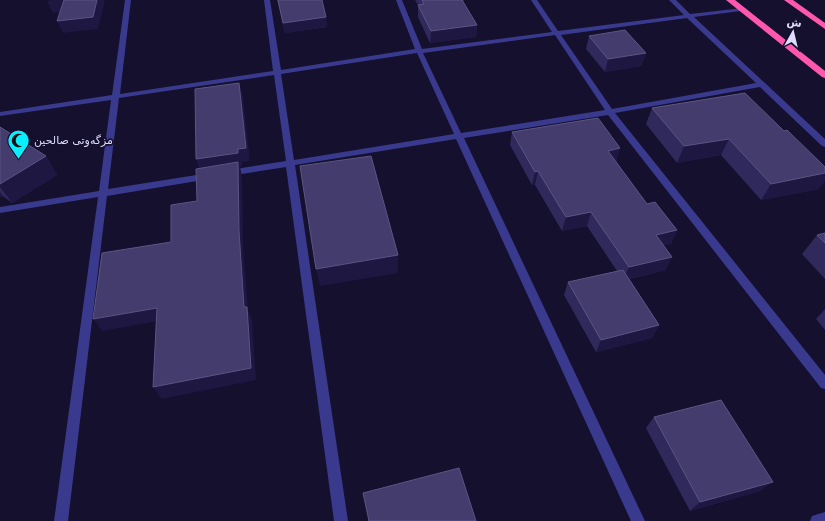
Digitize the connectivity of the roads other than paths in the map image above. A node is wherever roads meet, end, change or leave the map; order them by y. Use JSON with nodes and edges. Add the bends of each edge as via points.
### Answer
{"nodes":[{"id":1,"x":128,"y":0,"type":"edge"},
{"id":2,"x":267,"y":0,"type":"edge"},
{"id":3,"x":399,"y":0,"type":"edge"},
{"id":4,"x":534,"y":0,"type":"edge"},
{"id":5,"x":672,"y":0,"type":"edge"},
{"id":6,"x":730,"y":0,"type":"edge"},
{"id":7,"x":788,"y":0,"type":"edge"},
{"id":8,"x":741,"y":9,"type":"junction"},
{"id":9,"x":689,"y":16,"type":"junction"},
{"id":10,"x":825,"y":27,"type":"edge"},
{"id":11,"x":556,"y":34,"type":"junction"},
{"id":12,"x":419,"y":51,"type":"junction"},
{"id":13,"x":277,"y":72,"type":"junction"},
{"id":14,"x":825,"y":75,"type":"edge"},
{"id":15,"x":761,"y":84,"type":"junction"},
{"id":16,"x":116,"y":96,"type":"junction"},
{"id":17,"x":610,"y":112,"type":"junction"},
{"id":18,"x":0,"y":114,"type":"edge"},
{"id":19,"x":460,"y":136,"type":"junction"},
{"id":20,"x":825,"y":144,"type":"edge"},
{"id":21,"x":290,"y":163,"type":"junction"},
{"id":22,"x":103,"y":193,"type":"junction"},
{"id":23,"x":0,"y":210,"type":"edge"},
{"id":24,"x":825,"y":384,"type":"edge"},
{"id":25,"x":825,"y":519,"type":"edge"},
{"id":26,"x":61,"y":521,"type":"edge"},
{"id":27,"x":341,"y":521,"type":"edge"},
{"id":28,"x":638,"y":521,"type":"edge"},
{"id":29,"x":817,"y":521,"type":"edge"}],
"edges":[{"from":1,"to":16,"type":"street"},
{"from":2,"to":13,"type":"street"},
{"from":3,"to":12,"type":"street"},
{"from":4,"to":11,"type":"street"},
{"from":5,"to":9,"type":"street"},
{"from":6,"to":8,"type":"highway"},
{"from":7,"to":10,"type":"highway"},
{"from":8,"to":9,"type":"street"},
{"from":8,"to":14,"type":"highway"},
{"from":9,"to":11,"type":"street"},
{"from":9,"to":15,"type":"street"},
{"from":11,"to":12,"type":"street"},
{"from":11,"to":17,"type":"street"},
{"from":12,"to":13,"type":"street"},
{"from":12,"to":19,"type":"street"},
{"from":13,"to":16,"type":"street"},
{"from":13,"to":21,"type":"street"},
{"from":15,"to":17,"type":"street"},
{"from":15,"to":20,"type":"street"},
{"from":16,"to":18,"type":"street"},
{"from":16,"to":22,"type":"street"},
{"from":17,"to":19,"type":"street"},
{"from":17,"to":24,"type":"street"},
{"from":19,"to":21,"type":"street"},
{"from":19,"to":28,"type":"street"},
{"from":21,"to":22,"type":"street"},
{"from":21,"to":27,"type":"street"},
{"from":22,"to":23,"type":"street"},
{"from":22,"to":26,"type":"street"},
{"from":25,"to":29,"type":"street"}]}
